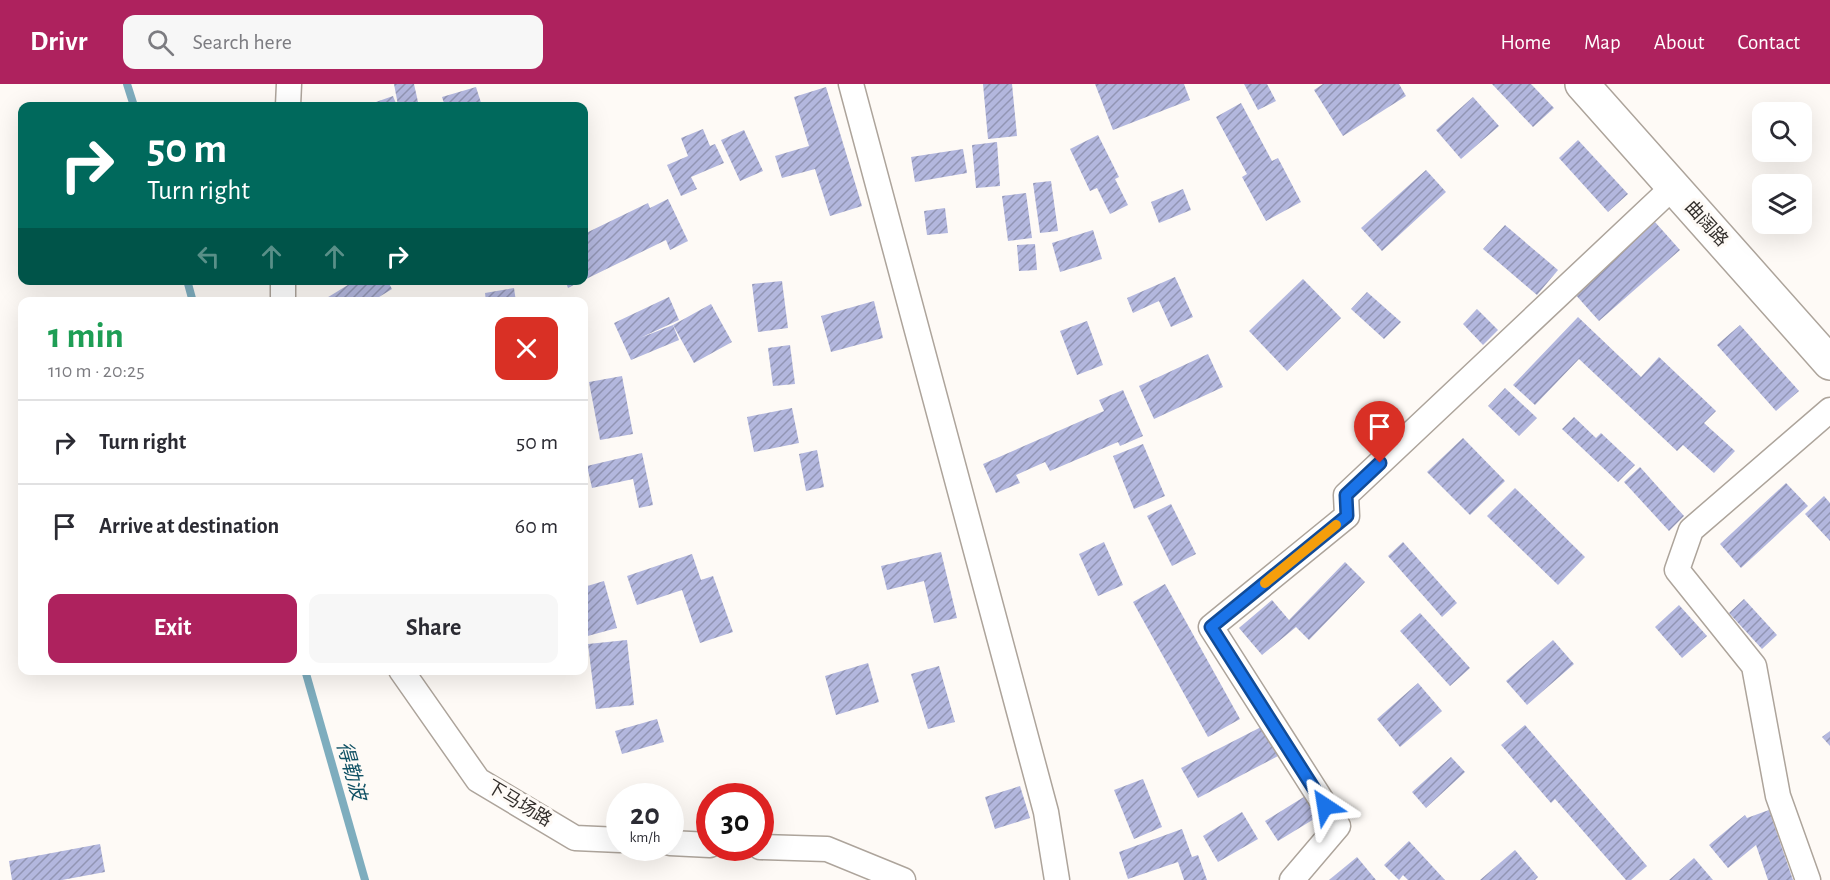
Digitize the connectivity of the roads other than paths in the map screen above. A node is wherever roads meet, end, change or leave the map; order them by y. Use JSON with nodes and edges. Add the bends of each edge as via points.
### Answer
{"nodes":[{"id":1,"x":289,"y":84,"type":"edge"},
{"id":2,"x":851,"y":84,"type":"edge"},
{"id":3,"x":1582,"y":84,"type":"edge"},
{"id":4,"x":288,"y":102,"type":"edge"},
{"id":5,"x":1674,"y":187,"type":"junction"},
{"id":6,"x":1830,"y":363,"type":"edge"},
{"id":7,"x":1830,"y":410,"type":"edge"},
{"id":8,"x":404,"y":675,"type":"edge"},
{"id":9,"x":606,"y":839,"type":"edge"},
{"id":10,"x":774,"y":847,"type":"edge"},
{"id":11,"x":903,"y":880,"type":"edge"},
{"id":12,"x":1057,"y":880,"type":"edge"},
{"id":13,"x":1292,"y":880,"type":"edge"},
{"id":14,"x":1808,"y":880,"type":"edge"}],
"edges":[{"from":1,"to":4,"type":"street"},
{"from":2,"to":12,"type":"street","via":[[1046,812]]},
{"from":3,"to":5,"type":"street","name":"曲阔路"},
{"from":5,"to":6,"type":"street","name":"曲阔路"},
{"from":5,"to":13,"type":"street","via":[[1346,495],[1347,516],[1211,627],[1338,826]]},
{"from":7,"to":14,"type":"street","via":[[1692,530],[1677,570],[1754,666],[1778,796]]},
{"from":8,"to":9,"type":"street","name":"下马场路","via":[[478,780],[574,838]]},
{"from":10,"to":11,"type":"street","via":[[827,849]]}]}
